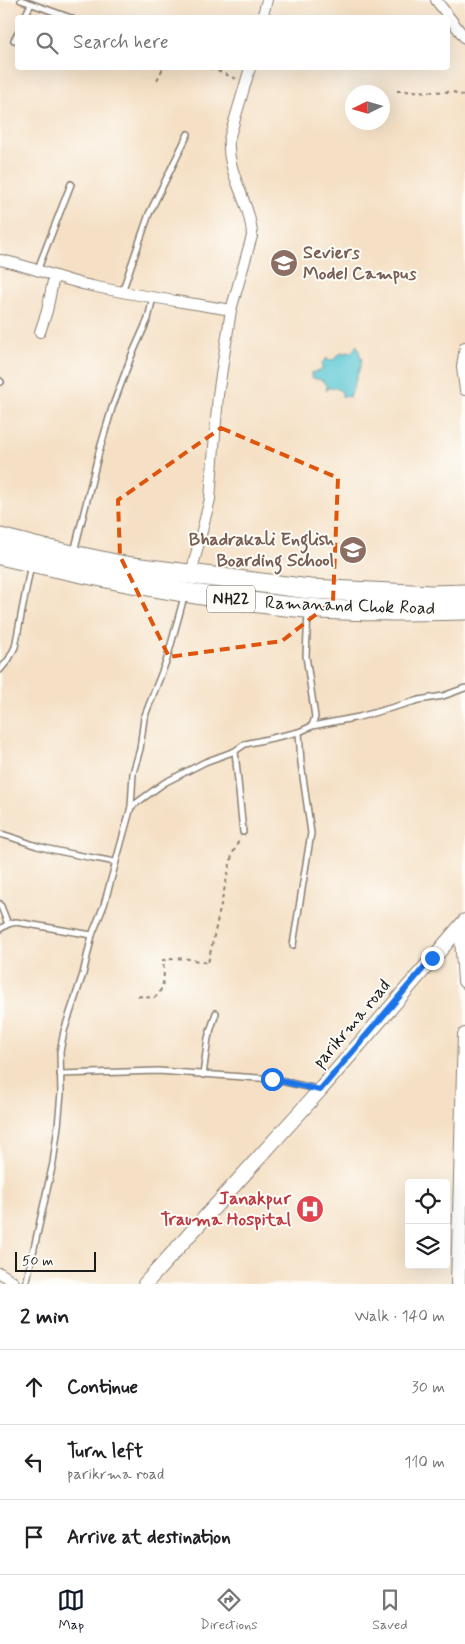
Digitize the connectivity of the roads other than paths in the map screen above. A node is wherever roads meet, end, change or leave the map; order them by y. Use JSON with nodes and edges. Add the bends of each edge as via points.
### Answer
{"nodes":[{"id":1,"x":21,"y":0,"type":"edge"},
{"id":2,"x":267,"y":0,"type":"edge"},
{"id":3,"x":436,"y":0,"type":"edge"},
{"id":4,"x":31,"y":4,"type":"junction"},
{"id":5,"x":26,"y":15,"type":"edge"},
{"id":6,"x":62,"y":15,"type":"edge"},
{"id":7,"x":263,"y":15,"type":"edge"},
{"id":8,"x":447,"y":15,"type":"edge"},
{"id":9,"x":450,"y":18,"type":"edge"},
{"id":10,"x":465,"y":38,"type":"edge"},
{"id":11,"x":249,"y":70,"type":"edge"},
{"id":12,"x":188,"y":134,"type":"dead end"},
{"id":13,"x":72,"y":184,"type":"dead end"},
{"id":14,"x":0,"y":260,"type":"edge"},
{"id":15,"x":37,"y":271,"type":"junction"},
{"id":16,"x":54,"y":276,"type":"junction"},
{"id":17,"x":122,"y":292,"type":"junction"},
{"id":18,"x":154,"y":298,"type":"junction"},
{"id":19,"x":231,"y":310,"type":"junction"},
{"id":20,"x":40,"y":332,"type":"dead end"},
{"id":21,"x":465,"y":347,"type":"edge"},
{"id":22,"x":465,"y":390,"type":"edge"},
{"id":23,"x":0,"y":538,"type":"edge"},
{"id":24,"x":0,"y":555,"type":"edge"},
{"id":25,"x":73,"y":555,"type":"junction"},
{"id":26,"x":31,"y":562,"type":"junction"},
{"id":27,"x":191,"y":574,"type":"junction"},
{"id":28,"x":185,"y":592,"type":"junction"},
{"id":29,"x":465,"y":594,"type":"edge"},
{"id":30,"x":308,"y":608,"type":"junction"},
{"id":31,"x":465,"y":610,"type":"edge"},
{"id":32,"x":0,"y":670,"type":"edge"},
{"id":33,"x":465,"y":688,"type":"edge"},
{"id":34,"x":312,"y":726,"type":"junction"},
{"id":35,"x":299,"y":732,"type":"junction"},
{"id":36,"x":235,"y":751,"type":"junction"},
{"id":37,"x":131,"y":807,"type":"junction"},
{"id":38,"x":243,"y":832,"type":"road end"},
{"id":39,"x":0,"y":834,"type":"edge"},
{"id":40,"x":115,"y":862,"type":"junction"},
{"id":41,"x":0,"y":904,"type":"edge"},
{"id":42,"x":465,"y":921,"type":"edge"},
{"id":43,"x":8,"y":924,"type":"junction"},
{"id":44,"x":0,"y":929,"type":"edge"},
{"id":45,"x":465,"y":929,"type":"edge"},
{"id":46,"x":92,"y":935,"type":"junction"},
{"id":47,"x":293,"y":945,"type":"dead end"},
{"id":48,"x":465,"y":981,"type":"edge"},
{"id":49,"x":216,"y":1013,"type":"dead end"},
{"id":50,"x":465,"y":1035,"type":"edge"},
{"id":51,"x":60,"y":1074,"type":"junction"},
{"id":52,"x":203,"y":1075,"type":"junction"},
{"id":53,"x":320,"y":1090,"type":"junction"},
{"id":54,"x":0,"y":1273,"type":"edge"},
{"id":55,"x":15,"y":1284,"type":"edge"},
{"id":56,"x":26,"y":1284,"type":"edge"},
{"id":57,"x":145,"y":1284,"type":"edge"},
{"id":58,"x":458,"y":1284,"type":"edge"}],
"edges":[{"from":1,"to":4,"type":"lane"},
{"from":2,"to":7,"type":"street"},
{"from":3,"to":8,"type":"street"},
{"from":4,"to":5,"type":"lane"},
{"from":4,"to":6,"type":"lane"},
{"from":9,"to":10,"type":"street"},
{"from":11,"to":19,"type":"street","via":[[228,150],[248,209],[252,236]]},
{"from":12,"to":17,"type":"lane","via":[[149,214]]},
{"from":13,"to":15,"type":"lane"},
{"from":14,"to":15,"type":"street"},
{"from":15,"to":16,"type":"street"},
{"from":16,"to":17,"type":"street"},
{"from":16,"to":20,"type":"street"},
{"from":17,"to":18,"type":"street"},
{"from":18,"to":19,"type":"street"},
{"from":18,"to":25,"type":"lane","via":[[98,452]]},
{"from":19,"to":27,"type":"street","via":[[218,395],[210,500]]},
{"from":21,"to":22,"type":"street","via":[[462,367]]},
{"from":23,"to":25,"type":"highway","name":"Ramanand Chok Road","number":"NH22"},
{"from":24,"to":26,"type":"highway","name":"Ramanand Chok Road","number":"NH22"},
{"from":25,"to":27,"type":"highway","name":"Ramanand Chok Road","number":"NH22","via":[[125,566]]},
{"from":26,"to":28,"type":"highway","name":"Ramanand Chok Road","number":"NH22"},
{"from":26,"to":32,"type":"lane","via":[[15,647]]},
{"from":27,"to":29,"type":"highway","name":"Ramanand Chok Road","number":"NH22","via":[[310,588]]},
{"from":28,"to":30,"type":"highway","name":"Ramanand Chok Road","number":"NH22"},
{"from":28,"to":37,"type":"lane","via":[[167,659],[144,718],[133,772]]},
{"from":30,"to":31,"type":"highway","name":"Ramanand Chok Road","number":"NH22","via":[[411,612]]},
{"from":30,"to":34,"type":"lane","via":[[306,656],[315,709]]},
{"from":33,"to":34,"type":"lane","via":[[359,717]]},
{"from":34,"to":35,"type":"lane"},
{"from":35,"to":36,"type":"lane","via":[[245,744]]},
{"from":35,"to":47,"type":"lane","via":[[311,833]]},
{"from":36,"to":37,"type":"lane","via":[[164,783]]},
{"from":36,"to":38,"type":"lane"},
{"from":37,"to":40,"type":"lane"},
{"from":39,"to":40,"type":"lane","via":[[36,846]]},
{"from":40,"to":46,"type":"lane"},
{"from":41,"to":43,"type":"lane"},
{"from":42,"to":53,"type":"street","name":"parikrma road"},
{"from":43,"to":44,"type":"lane"},
{"from":43,"to":46,"type":"lane","via":[[16,922]]},
{"from":45,"to":48,"type":"street","via":[[462,938]]},
{"from":46,"to":51,"type":"lane","via":[[64,1031]]},
{"from":49,"to":52,"type":"lane","via":[[208,1038]]},
{"from":50,"to":58,"type":"street"},
{"from":51,"to":52,"type":"lane","via":[[158,1071]]},
{"from":51,"to":56,"type":"lane","via":[[57,1136]]},
{"from":52,"to":53,"type":"lane","via":[[272,1079]]},
{"from":53,"to":57,"type":"street","name":"parikrma road"},
{"from":54,"to":55,"type":"street"}]}
